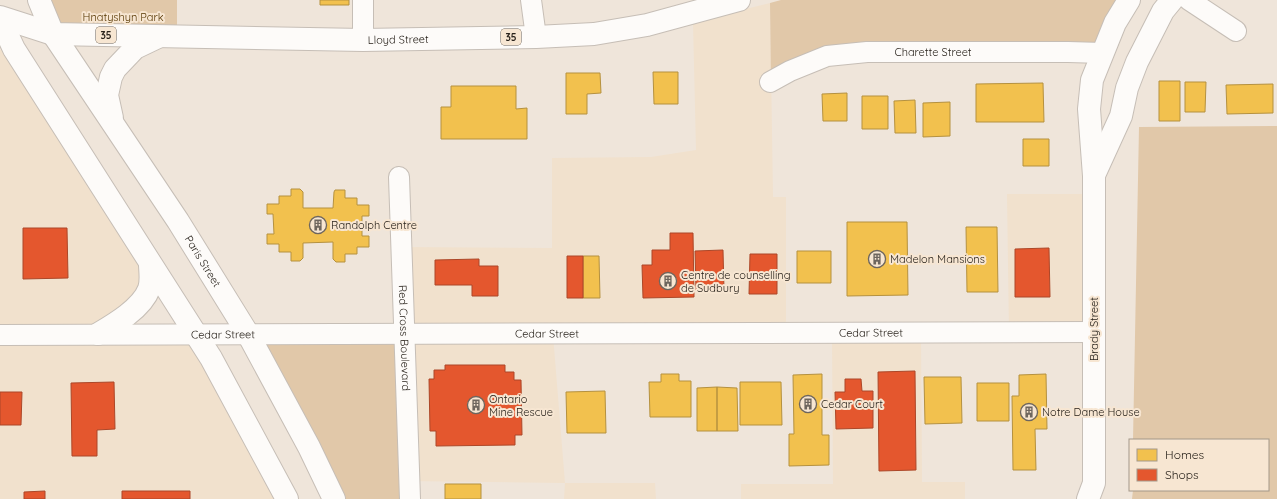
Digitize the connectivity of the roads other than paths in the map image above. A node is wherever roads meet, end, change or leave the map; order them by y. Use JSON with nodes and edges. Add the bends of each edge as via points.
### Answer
{"nodes":[{"id":1,"x":39,"y":0,"type":"edge"},
{"id":2,"x":363,"y":0,"type":"edge"},
{"id":3,"x":531,"y":0,"type":"edge"},
{"id":4,"x":739,"y":0,"type":"edge"},
{"id":5,"x":1129,"y":0,"type":"edge"},
{"id":6,"x":1172,"y":0,"type":"edge"},
{"id":7,"x":1189,"y":0,"type":"edge"},
{"id":8,"x":0,"y":18,"type":"edge"},
{"id":9,"x":1236,"y":31,"type":"dead end"},
{"id":10,"x":53,"y":34,"type":"junction"},
{"id":11,"x":160,"y":36,"type":"junction"},
{"id":12,"x":536,"y":37,"type":"junction"},
{"id":13,"x":363,"y":40,"type":"junction"},
{"id":14,"x":7,"y":49,"type":"edge"},
{"id":15,"x":1102,"y":53,"type":"junction"},
{"id":16,"x":770,"y":82,"type":"dead end"},
{"id":17,"x":113,"y":123,"type":"junction"},
{"id":18,"x":1094,"y":176,"type":"junction"},
{"id":19,"x":399,"y":177,"type":"dead end"},
{"id":20,"x":150,"y":264,"type":"junction"},
{"id":21,"x":1094,"y":332,"type":"junction"},
{"id":22,"x":98,"y":334,"type":"junction"},
{"id":23,"x":195,"y":334,"type":"junction"},
{"id":24,"x":248,"y":334,"type":"junction"},
{"id":25,"x":404,"y":334,"type":"junction"},
{"id":26,"x":0,"y":335,"type":"edge"},
{"id":27,"x":1094,"y":494,"type":"edge"},
{"id":28,"x":287,"y":499,"type":"edge"},
{"id":29,"x":334,"y":499,"type":"edge"},
{"id":30,"x":410,"y":499,"type":"edge"}],
"edges":[{"from":1,"to":10,"type":"main road","name":"Paris Street"},
{"from":2,"to":13,"type":"street"},
{"from":3,"to":12,"type":"street"},
{"from":4,"to":12,"type":"main road","name":"Lloyd Street","number":"35","via":[[647,25],[594,34]]},
{"from":5,"to":15,"type":"main road","name":"Brady Street","via":[[1115,23]]},
{"from":6,"to":18,"type":"main road","name":"Brady Street","via":[[1163,11],[1137,62],[1120,116]]},
{"from":7,"to":9,"type":"street"},
{"from":8,"to":10,"type":"main road","number":"35"},
{"from":8,"to":14,"type":"main road"},
{"from":10,"to":11,"type":"main road","name":"Lloyd Street","number":"35"},
{"from":10,"to":14,"type":"main road","number":"35"},
{"from":10,"to":17,"type":"main road","name":"Paris Street"},
{"from":11,"to":13,"type":"main road","name":"Lloyd Street","number":"35"},
{"from":11,"to":17,"type":"main road","via":[[134,48],[113,73],[107,95]]},
{"from":12,"to":13,"type":"main road","name":"Lloyd Street","number":"35"},
{"from":14,"to":20,"type":"main road"},
{"from":15,"to":16,"type":"street","name":"Charette Street","via":[[867,52],[827,56]]},
{"from":15,"to":18,"type":"main road","name":"Brady Street","via":[[1092,80],[1088,109]]},
{"from":17,"to":24,"type":"main road","name":"Paris Street","via":[[178,220]]},
{"from":18,"to":21,"type":"main road","name":"Brady Street"},
{"from":19,"to":25,"type":"street","name":"Red Cross Boulevard"},
{"from":20,"to":22,"type":"main road","via":[[149,288],[142,301],[122,319]]},
{"from":20,"to":23,"type":"main road"},
{"from":21,"to":25,"type":"street","name":"Cedar Street"},
{"from":21,"to":27,"type":"main road","name":"Brady Street"},
{"from":22,"to":23,"type":"street","name":"Cedar Street"},
{"from":22,"to":26,"type":"street","name":"Cedar Street"},
{"from":23,"to":24,"type":"street","name":"Cedar Street"},
{"from":23,"to":28,"type":"main road","via":[[211,358]]},
{"from":24,"to":25,"type":"street","name":"Cedar Street"},
{"from":24,"to":29,"type":"main road","name":"Paris Street"},
{"from":25,"to":30,"type":"street","name":"Red Cross Boulevard"}]}
